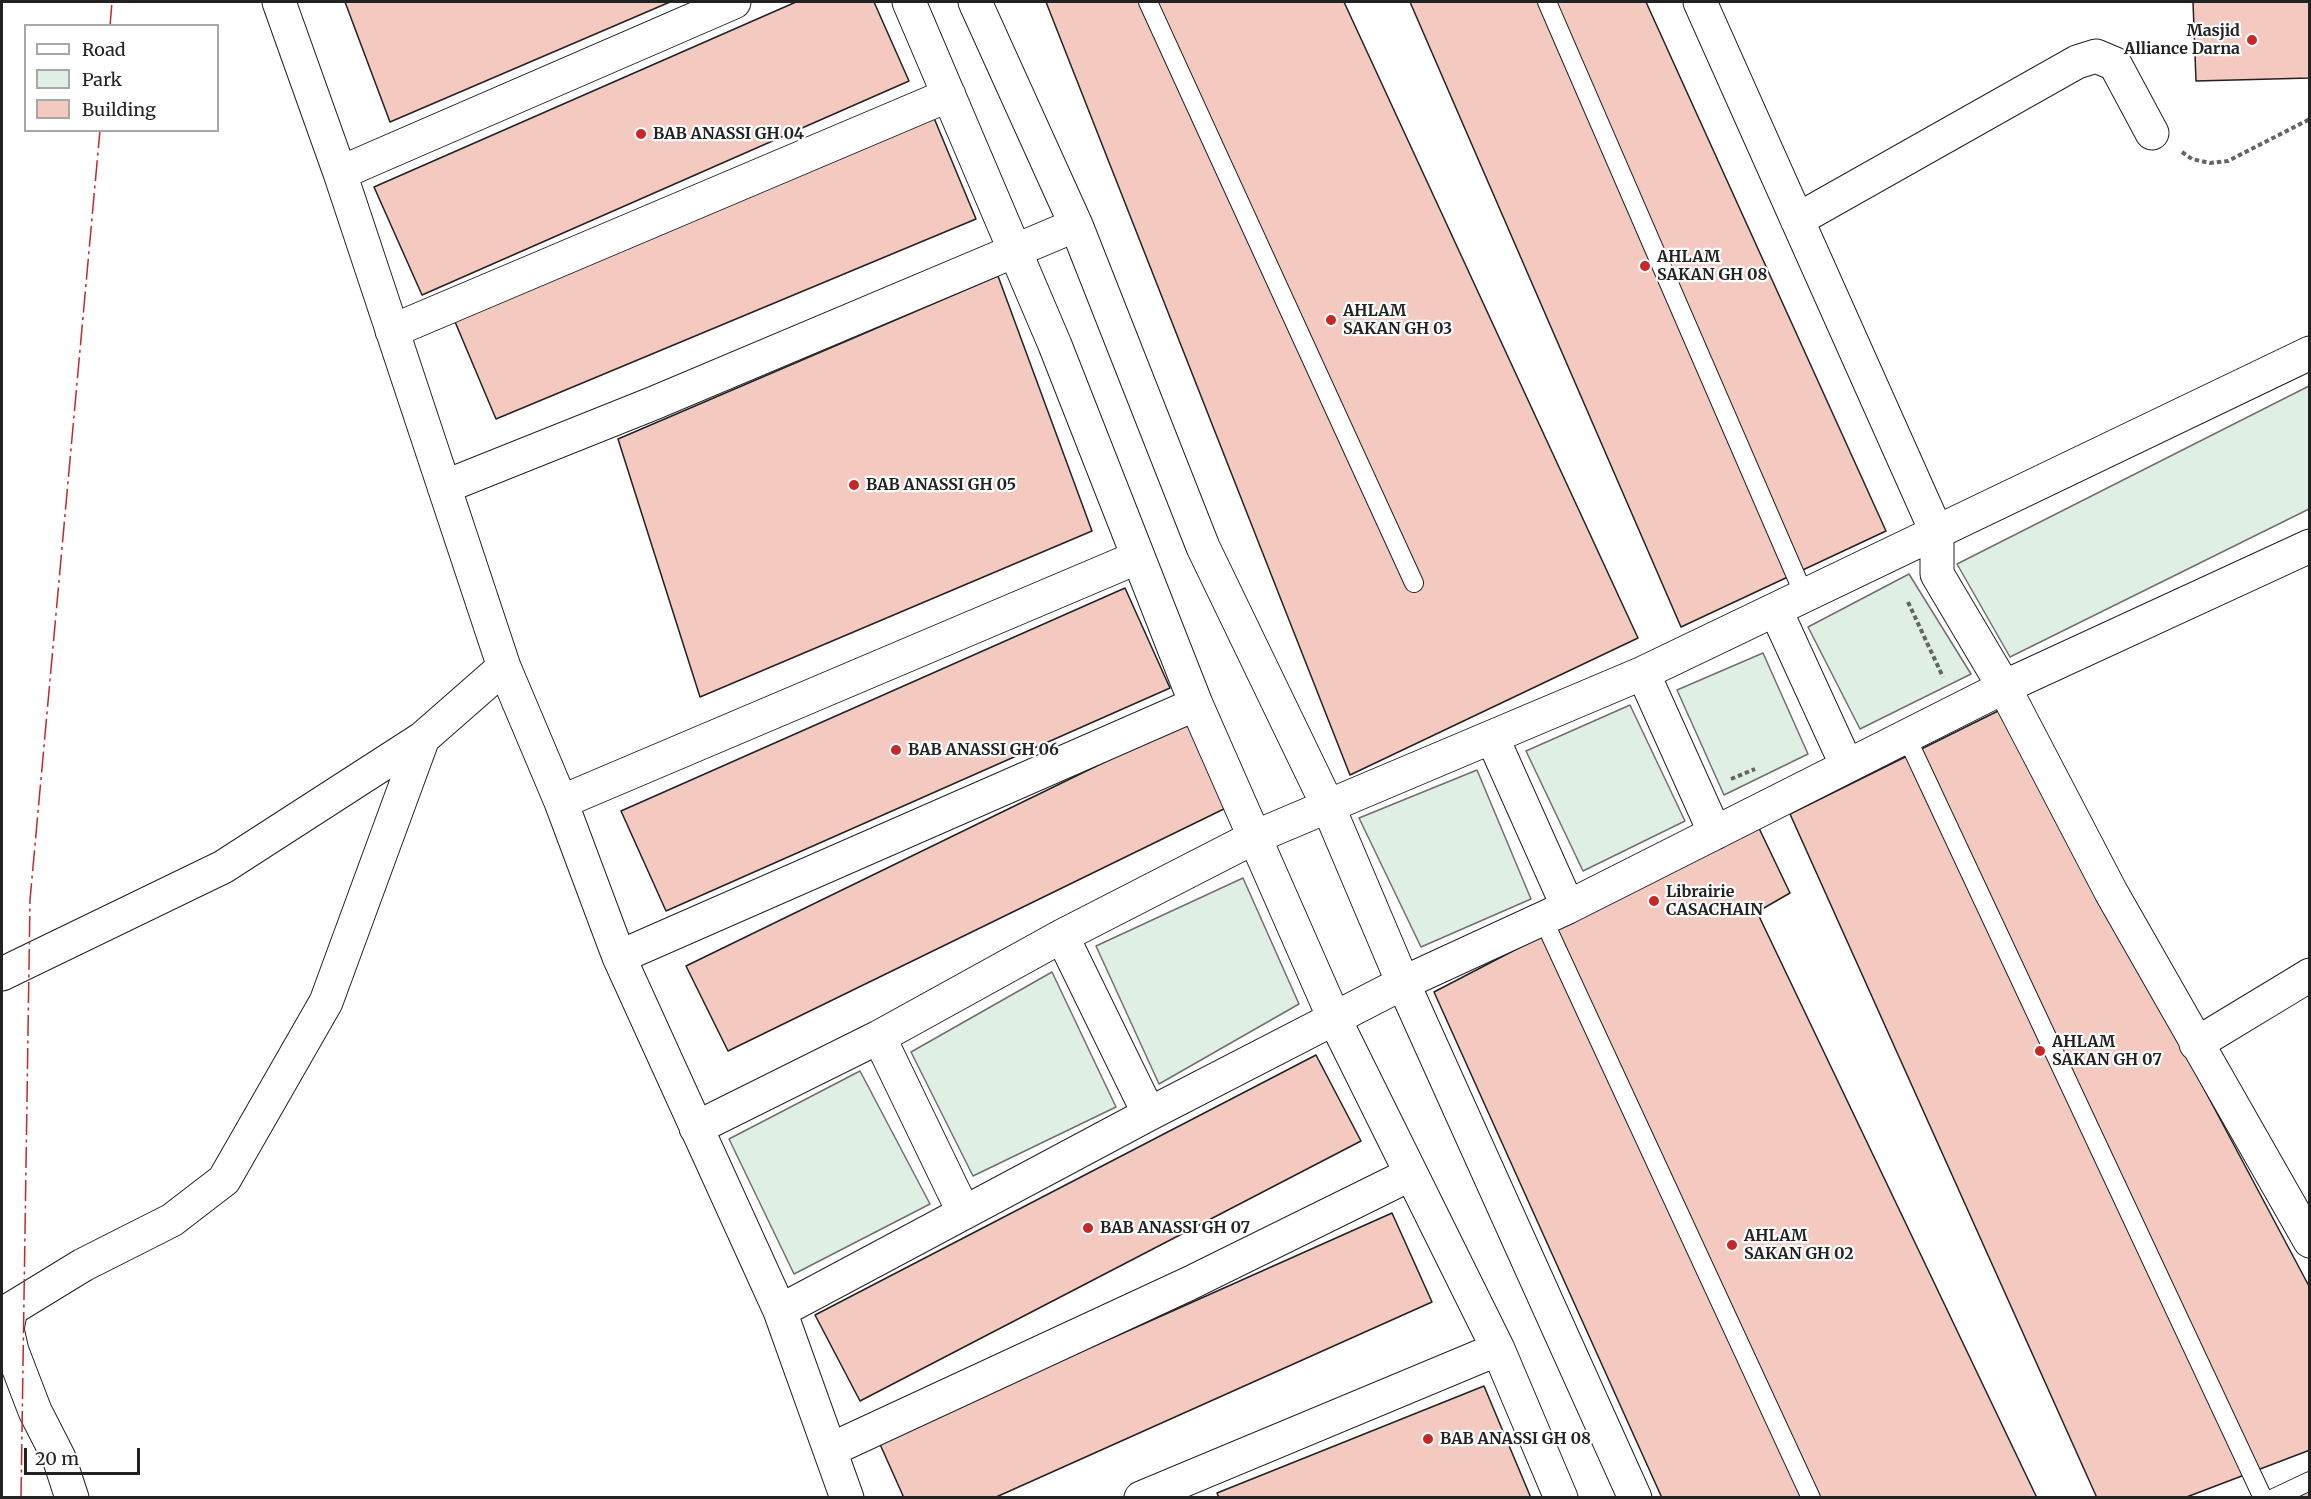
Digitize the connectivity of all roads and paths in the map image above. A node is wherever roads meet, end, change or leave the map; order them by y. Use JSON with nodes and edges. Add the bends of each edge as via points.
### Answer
{"nodes":[{"id":1,"x":734,"y":2,"type":"edge"},
{"id":2,"x":909,"y":2,"type":"edge"},
{"id":3,"x":975,"y":2,"type":"edge"},
{"id":4,"x":1148,"y":2,"type":"edge"},
{"id":5,"x":1547,"y":2,"type":"edge"},
{"id":6,"x":1700,"y":2,"type":"edge"},
{"id":7,"x":288,"y":5,"type":"edge"},
{"id":8,"x":949,"y":95,"type":"junction"},
{"id":9,"x":2310,"y":119,"type":"edge"},
{"id":10,"x":2152,"y":133,"type":"joint"},
{"id":11,"x":340,"y":173,"type":"junction"},
{"id":12,"x":1797,"y":220,"type":"junction"},
{"id":13,"x":1076,"y":225,"type":"junction"},
{"id":14,"x":1013,"y":252,"type":"junction"},
{"id":15,"x":392,"y":331,"type":"junction"},
{"id":16,"x":2310,"y":353,"type":"edge"},
{"id":17,"x":444,"y":487,"type":"junction"},
{"id":18,"x":1937,"y":532,"type":"junction"},
{"id":19,"x":2310,"y":546,"type":"edge"},
{"id":20,"x":1137,"y":558,"type":"junction"},
{"id":21,"x":1414,"y":583,"type":"dead end"},
{"id":22,"x":1906,"y":599,"type":"dead end"},
{"id":23,"x":1791,"y":604,"type":"junction"},
{"id":24,"x":504,"y":667,"type":"junction"},
{"id":25,"x":1643,"y":673,"type":"junction"},
{"id":26,"x":1947,"y":685,"type":"dead end"},
{"id":27,"x":2004,"y":687,"type":"junction"},
{"id":28,"x":1196,"y":705,"type":"junction"},
{"id":29,"x":1906,"y":736,"type":"junction"},
{"id":30,"x":1492,"y":737,"type":"junction"},
{"id":31,"x":423,"y":738,"type":"junction"},
{"id":32,"x":1847,"y":766,"type":"junction"},
{"id":33,"x":561,"y":802,"type":"junction"},
{"id":34,"x":1328,"y":806,"type":"junction"},
{"id":35,"x":1715,"y":833,"type":"junction"},
{"id":36,"x":1255,"y":837,"type":"junction"},
{"id":37,"x":1555,"y":913,"type":"junction"},
{"id":38,"x":1062,"y":936,"type":"junction"},
{"id":39,"x":619,"y":957,"type":"junction"},
{"id":40,"x":2,"y":974,"type":"edge"},
{"id":41,"x":2310,"y":975,"type":"edge"},
{"id":42,"x":1403,"y":982,"type":"junction"},
{"id":43,"x":1334,"y":1018,"type":"junction"},
{"id":44,"x":879,"y":1037,"type":"junction"},
{"id":45,"x":2196,"y":1044,"type":"junction"},
{"id":46,"x":1149,"y":1114,"type":"junction"},
{"id":47,"x":696,"y":1128,"type":"junction"},
{"id":48,"x":1412,"y":1174,"type":"junction"},
{"id":49,"x":964,"y":1213,"type":"junction"},
{"id":50,"x":2310,"y":1240,"type":"edge"},
{"id":51,"x":780,"y":1311,"type":"junction"},
{"id":52,"x":1498,"y":1349,"type":"junction"},
{"id":53,"x":830,"y":1450,"type":"junction"},
{"id":54,"x":2310,"y":1481,"type":"edge"},
{"id":55,"x":1184,"y":1489,"type":"edge"},
{"id":56,"x":72,"y":1497,"type":"edge"},
{"id":57,"x":847,"y":1497,"type":"edge"},
{"id":58,"x":1141,"y":1497,"type":"edge"},
{"id":59,"x":1561,"y":1497,"type":"edge"},
{"id":60,"x":1635,"y":1497,"type":"edge"},
{"id":61,"x":1811,"y":1497,"type":"edge"},
{"id":62,"x":2263,"y":1497,"type":"edge"},
{"id":63,"x":2274,"y":1497,"type":"edge"}],
"edges":[{"from":1,"to":11,"type":"street"},
{"from":2,"to":8,"type":"street"},
{"from":3,"to":13,"type":"street"},
{"from":4,"to":21,"type":"lane"},
{"from":5,"to":23,"type":"lane"},
{"from":6,"to":12,"type":"street"},
{"from":7,"to":11,"type":"street"},
{"from":8,"to":14,"type":"street"},
{"from":8,"to":15,"type":"street"},
{"from":9,"to":10,"type":"path","via":[[2228,160],[2210,163],[2192,159]]},
{"from":10,"to":12,"type":"street","via":[[2115,64],[2096,56],[2077,62]]},
{"from":11,"to":15,"type":"street"},
{"from":12,"to":18,"type":"street"},
{"from":13,"to":14,"type":"street"},
{"from":13,"to":34,"type":"street","via":[[1203,547]]},
{"from":14,"to":17,"type":"street","via":[[654,404]]},
{"from":14,"to":20,"type":"street","via":[[1055,345]]},
{"from":15,"to":17,"type":"street"},
{"from":16,"to":18,"type":"street"},
{"from":17,"to":24,"type":"street"},
{"from":18,"to":23,"type":"street"},
{"from":18,"to":27,"type":"street","via":[[1937,574]]},
{"from":19,"to":27,"type":"street"},
{"from":20,"to":28,"type":"street"},
{"from":20,"to":33,"type":"street"},
{"from":22,"to":26,"type":"path"},
{"from":23,"to":25,"type":"street"},
{"from":23,"to":32,"type":"street"},
{"from":24,"to":31,"type":"street"},
{"from":24,"to":33,"type":"street"},
{"from":25,"to":30,"type":"street"},
{"from":25,"to":35,"type":"street"},
{"from":27,"to":29,"type":"street"},
{"from":27,"to":45,"type":"street"},
{"from":28,"to":36,"type":"street"},
{"from":28,"to":39,"type":"street"},
{"from":29,"to":32,"type":"street"},
{"from":29,"to":62,"type":"lane"},
{"from":30,"to":34,"type":"street"},
{"from":30,"to":37,"type":"street"},
{"from":31,"to":40,"type":"street","via":[[223,867]]},
{"from":31,"to":56,"type":"street","via":[[326,1002],[224,1180],[172,1220],[83,1265],[11,1308],[7,1329],[12,1351]]},
{"from":32,"to":35,"type":"street"},
{"from":33,"to":39,"type":"street"},
{"from":34,"to":36,"type":"street"},
{"from":34,"to":42,"type":"street"},
{"from":35,"to":37,"type":"street"},
{"from":36,"to":38,"type":"street"},
{"from":36,"to":43,"type":"street"},
{"from":37,"to":42,"type":"street"},
{"from":37,"to":61,"type":"lane"},
{"from":38,"to":44,"type":"street"},
{"from":38,"to":46,"type":"street"},
{"from":39,"to":47,"type":"street"},
{"from":41,"to":45,"type":"street"},
{"from":42,"to":43,"type":"street"},
{"from":42,"to":60,"type":"street"},
{"from":43,"to":46,"type":"street"},
{"from":43,"to":48,"type":"street"},
{"from":44,"to":47,"type":"street"},
{"from":44,"to":49,"type":"street"},
{"from":45,"to":50,"type":"street"},
{"from":46,"to":49,"type":"street"},
{"from":47,"to":51,"type":"street"},
{"from":48,"to":52,"type":"street"},
{"from":48,"to":53,"type":"street","via":[[1188,1284]]},
{"from":49,"to":51,"type":"street"},
{"from":51,"to":53,"type":"street"},
{"from":52,"to":55,"type":"street"},
{"from":52,"to":59,"type":"street"},
{"from":53,"to":57,"type":"street"},
{"from":54,"to":63,"type":"lane"},
{"from":55,"to":58,"type":"street"}]}
